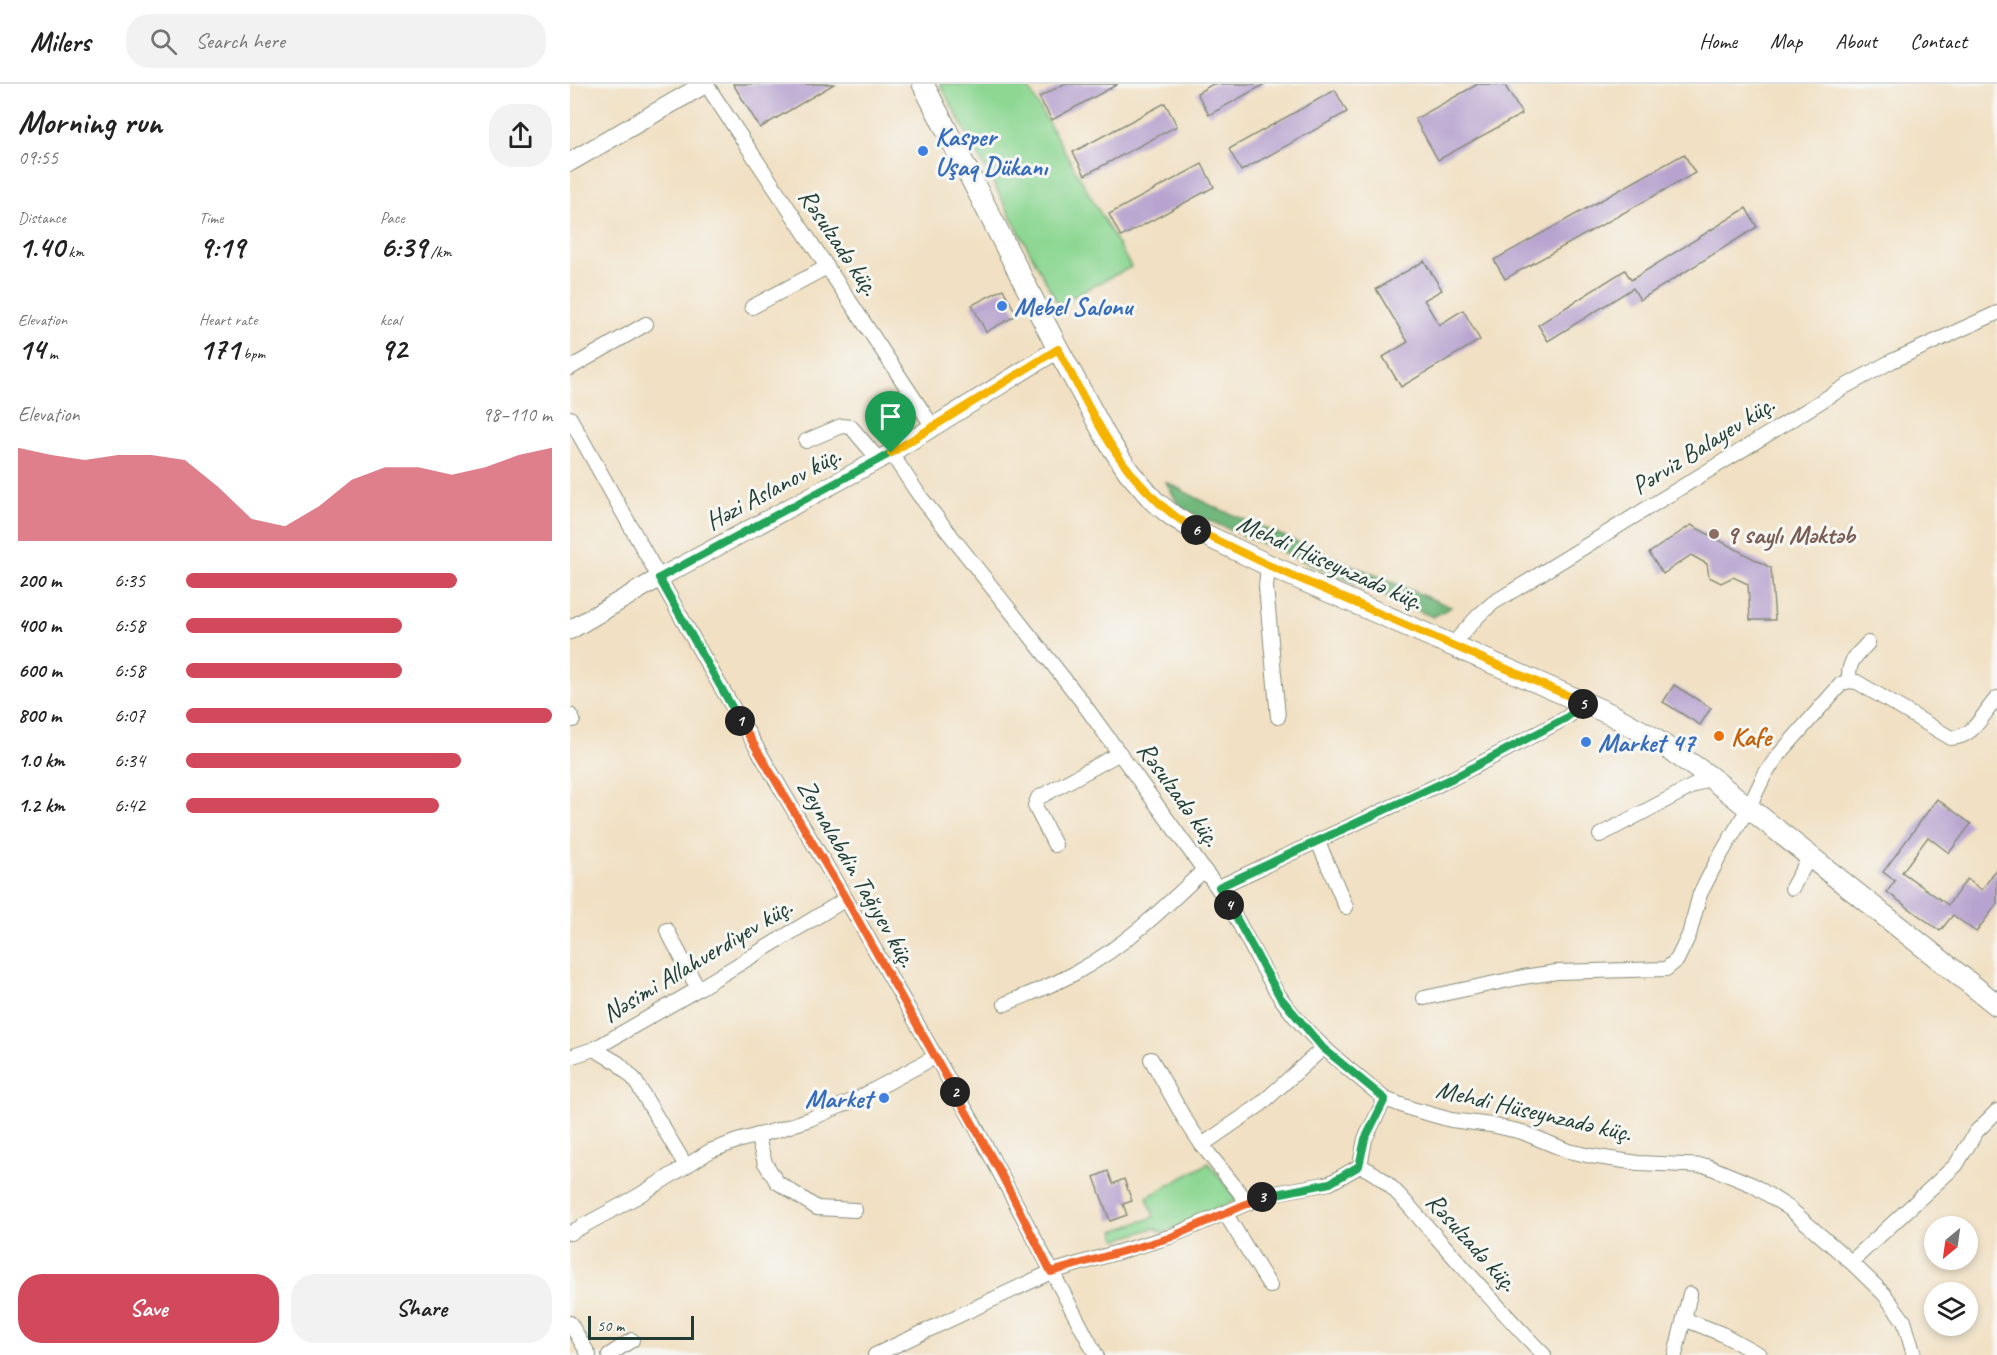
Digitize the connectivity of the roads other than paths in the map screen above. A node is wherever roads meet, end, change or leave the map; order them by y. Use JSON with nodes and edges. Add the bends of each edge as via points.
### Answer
{"nodes":[{"id":1,"x":705,"y":84,"type":"edge"},
{"id":2,"x":923,"y":84,"type":"edge"},
{"id":3,"x":570,"y":162,"type":"edge"},
{"id":4,"x":827,"y":267,"type":"junction"},
{"id":5,"x":752,"y":307,"type":"dead end"},
{"id":6,"x":1997,"y":313,"type":"edge"},
{"id":7,"x":646,"y":324,"type":"dead end"},
{"id":8,"x":1058,"y":349,"type":"junction"},
{"id":9,"x":570,"y":368,"type":"edge"},
{"id":10,"x":570,"y":418,"type":"edge"},
{"id":11,"x":933,"y":427,"type":"junction"},
{"id":12,"x":806,"y":441,"type":"dead end"},
{"id":13,"x":885,"y":456,"type":"junction"},
{"id":14,"x":1268,"y":565,"type":"junction"},
{"id":15,"x":659,"y":578,"type":"junction"},
{"id":16,"x":570,"y":630,"type":"edge"},
{"id":17,"x":1868,"y":643,"type":"dead end"},
{"id":18,"x":1452,"y":645,"type":"junction"},
{"id":19,"x":1849,"y":681,"type":"junction"},
{"id":20,"x":1997,"y":698,"type":"edge"},
{"id":21,"x":1585,"y":703,"type":"junction"},
{"id":22,"x":1278,"y":717,"type":"dead end"},
{"id":23,"x":1120,"y":753,"type":"junction"},
{"id":24,"x":1710,"y":777,"type":"junction"},
{"id":25,"x":1749,"y":807,"type":"junction"},
{"id":26,"x":1600,"y":835,"type":"dead end"},
{"id":27,"x":1318,"y":842,"type":"junction"},
{"id":28,"x":1055,"y":845,"type":"dead end"},
{"id":29,"x":1810,"y":856,"type":"junction"},
{"id":30,"x":1204,"y":870,"type":"junction"},
{"id":31,"x":1219,"y":887,"type":"junction"},
{"id":32,"x":1792,"y":888,"type":"dead end"},
{"id":33,"x":846,"y":899,"type":"junction"},
{"id":34,"x":1346,"y":907,"type":"dead end"},
{"id":35,"x":667,"y":930,"type":"dead end"},
{"id":36,"x":698,"y":989,"type":"junction"},
{"id":37,"x":1424,"y":998,"type":"dead end"},
{"id":38,"x":1005,"y":1004,"type":"dead end"},
{"id":39,"x":1997,"y":1005,"type":"edge"},
{"id":40,"x":1323,"y":1048,"type":"junction"},
{"id":41,"x":594,"y":1049,"type":"junction"},
{"id":42,"x":570,"y":1057,"type":"edge"},
{"id":43,"x":935,"y":1057,"type":"junction"},
{"id":44,"x":1151,"y":1059,"type":"dead end"},
{"id":45,"x":1385,"y":1099,"type":"junction"},
{"id":46,"x":1997,"y":1111,"type":"edge"},
{"id":47,"x":757,"y":1135,"type":"junction"},
{"id":48,"x":1202,"y":1145,"type":"junction"},
{"id":49,"x":686,"y":1166,"type":"junction"},
{"id":50,"x":1359,"y":1166,"type":"junction"},
{"id":51,"x":1248,"y":1203,"type":"junction"},
{"id":52,"x":855,"y":1210,"type":"dead end"},
{"id":53,"x":1226,"y":1213,"type":"junction"},
{"id":54,"x":570,"y":1233,"type":"edge"},
{"id":55,"x":1851,"y":1262,"type":"junction"},
{"id":56,"x":1051,"y":1272,"type":"junction"},
{"id":57,"x":1270,"y":1286,"type":"dead end"},
{"id":58,"x":1690,"y":1294,"type":"dead end"},
{"id":59,"x":1684,"y":1319,"type":"junction"},
{"id":60,"x":570,"y":1323,"type":"edge"},
{"id":61,"x":632,"y":1340,"type":"dead end"},
{"id":62,"x":881,"y":1354,"type":"edge"},
{"id":63,"x":589,"y":1355,"type":"edge"},
{"id":64,"x":609,"y":1355,"type":"edge"},
{"id":65,"x":1096,"y":1355,"type":"edge"},
{"id":66,"x":1544,"y":1355,"type":"edge"},
{"id":67,"x":1675,"y":1355,"type":"edge"},
{"id":68,"x":1760,"y":1355,"type":"edge"},
{"id":69,"x":1914,"y":1355,"type":"edge"}],
"edges":[{"from":1,"to":3,"type":"main road"},
{"from":1,"to":4,"type":"street","name":"Rəsulzadə küç."},
{"from":2,"to":8,"type":"main road","name":"Mehdi Hüseynzadə küç."},
{"from":4,"to":5,"type":"street"},
{"from":4,"to":11,"type":"street","name":"Rəsulzadə küç."},
{"from":6,"to":18,"type":"street","name":"Pərviz Balayev küç.","via":[[1892,361],[1836,392],[1493,603]]},
{"from":7,"to":9,"type":"street"},
{"from":8,"to":11,"type":"main road","name":"Həzi Aslanov küç."},
{"from":8,"to":14,"type":"main road","name":"Mehdi Hüseynzadə küç.","via":[[1107,439],[1154,501],[1195,530]]},
{"from":10,"to":15,"type":"street","name":"Zeynalabdin Tağıyev küç."},
{"from":11,"to":13,"type":"main road","name":"Həzi Aslanov küç."},
{"from":12,"to":13,"type":"street","name":"Rəsulzadə küç.","via":[[841,426],[851,428]]},
{"from":13,"to":15,"type":"main road","name":"Həzi Aslanov küç."},
{"from":13,"to":23,"type":"street","name":"Rəsulzadə küç."},
{"from":14,"to":18,"type":"main road","name":"Mehdi Hüseynzadə küç."},
{"from":14,"to":22,"type":"street","via":[[1266,587]]},
{"from":15,"to":16,"type":"main road","name":"Həzi Aslanov küç."},
{"from":15,"to":33,"type":"street","name":"Zeynalabdin Tağıyev küç."},
{"from":17,"to":19,"type":"street","via":[[1852,659]]},
{"from":18,"to":21,"type":"main road","name":"Mehdi Hüseynzadə küç."},
{"from":19,"to":20,"type":"street","via":[[1952,738],[1971,732]]},
{"from":19,"to":25,"type":"street","via":[[1841,684],[1777,757]]},
{"from":21,"to":24,"type":"main road","name":"Mehdi Hüseynzadə küç.","via":[[1627,722]]},
{"from":21,"to":27,"type":"street","via":[[1566,718],[1488,759]]},
{"from":23,"to":28,"type":"street","via":[[1038,798],[1035,806]]},
{"from":23,"to":30,"type":"street","name":"Rəsulzadə küç."},
{"from":24,"to":25,"type":"main road","name":"Mehdi Hüseynzadə küç."},
{"from":24,"to":26,"type":"street"},
{"from":25,"to":29,"type":"main road","name":"Mehdi Hüseynzadə küç."},
{"from":25,"to":37,"type":"street","via":[[1700,894],[1689,935],[1677,960],[1665,969],[1557,972]]},
{"from":27,"to":31,"type":"street"},
{"from":27,"to":34,"type":"street"},
{"from":29,"to":32,"type":"street"},
{"from":29,"to":39,"type":"main road","name":"Mehdi Hüseynzadə küç."},
{"from":30,"to":31,"type":"street","name":"Rəsulzadə küç."},
{"from":30,"to":38,"type":"street","via":[[1150,920],[1077,973]]},
{"from":31,"to":40,"type":"street","name":"Rəsulzadə küç.","via":[[1280,997]]},
{"from":33,"to":36,"type":"street","name":"Nəsimi Allahverdiyev küç."},
{"from":33,"to":43,"type":"street","name":"Zeynalabdin Tağıyev küç."},
{"from":35,"to":36,"type":"street"},
{"from":36,"to":41,"type":"street","name":"Nəsimi Allahverdiyev küç."},
{"from":40,"to":45,"type":"street","name":"Rəsulzadə küç."},
{"from":40,"to":48,"type":"street","via":[[1260,1105]]},
{"from":41,"to":42,"type":"street","name":"Nəsimi Allahverdiyev küç."},
{"from":41,"to":49,"type":"street","via":[[618,1063],[634,1079]]},
{"from":43,"to":47,"type":"street","via":[[859,1098],[810,1119]]},
{"from":43,"to":56,"type":"street","name":"Zeynalabdin Tağıyev küç."},
{"from":44,"to":48,"type":"street"},
{"from":45,"to":50,"type":"street","via":[[1365,1139]]},
{"from":45,"to":55,"type":"street","name":"Mehdi Hüseynzadə küç.","via":[[1451,1120],[1522,1132],[1591,1156],[1707,1166],[1753,1185],[1789,1208]]},
{"from":46,"to":55,"type":"street","via":[[1976,1132],[1956,1165]]},
{"from":47,"to":49,"type":"street","via":[[710,1151]]},
{"from":47,"to":52,"type":"street","via":[[765,1163],[777,1182],[817,1208]]},
{"from":48,"to":51,"type":"street"},
{"from":49,"to":54,"type":"street"},
{"from":50,"to":51,"type":"street","via":[[1330,1183],[1269,1194]]},
{"from":50,"to":66,"type":"street","name":"Rəsulzadə küç.","via":[[1376,1174]]},
{"from":51,"to":53,"type":"street"},
{"from":53,"to":56,"type":"street","via":[[1169,1238]]},
{"from":53,"to":57,"type":"street"},
{"from":55,"to":69,"type":"street","name":"Mehdi Hüseynzadə küç.","via":[[1884,1294],[1904,1321]]},
{"from":56,"to":62,"type":"street"},
{"from":56,"to":65,"type":"street","name":"Zeynalabdin Tağıyev küç."},
{"from":58,"to":59,"type":"street"},
{"from":59,"to":67,"type":"street"},
{"from":59,"to":68,"type":"street"},
{"from":60,"to":63,"type":"street"},
{"from":61,"to":64,"type":"street"}]}
